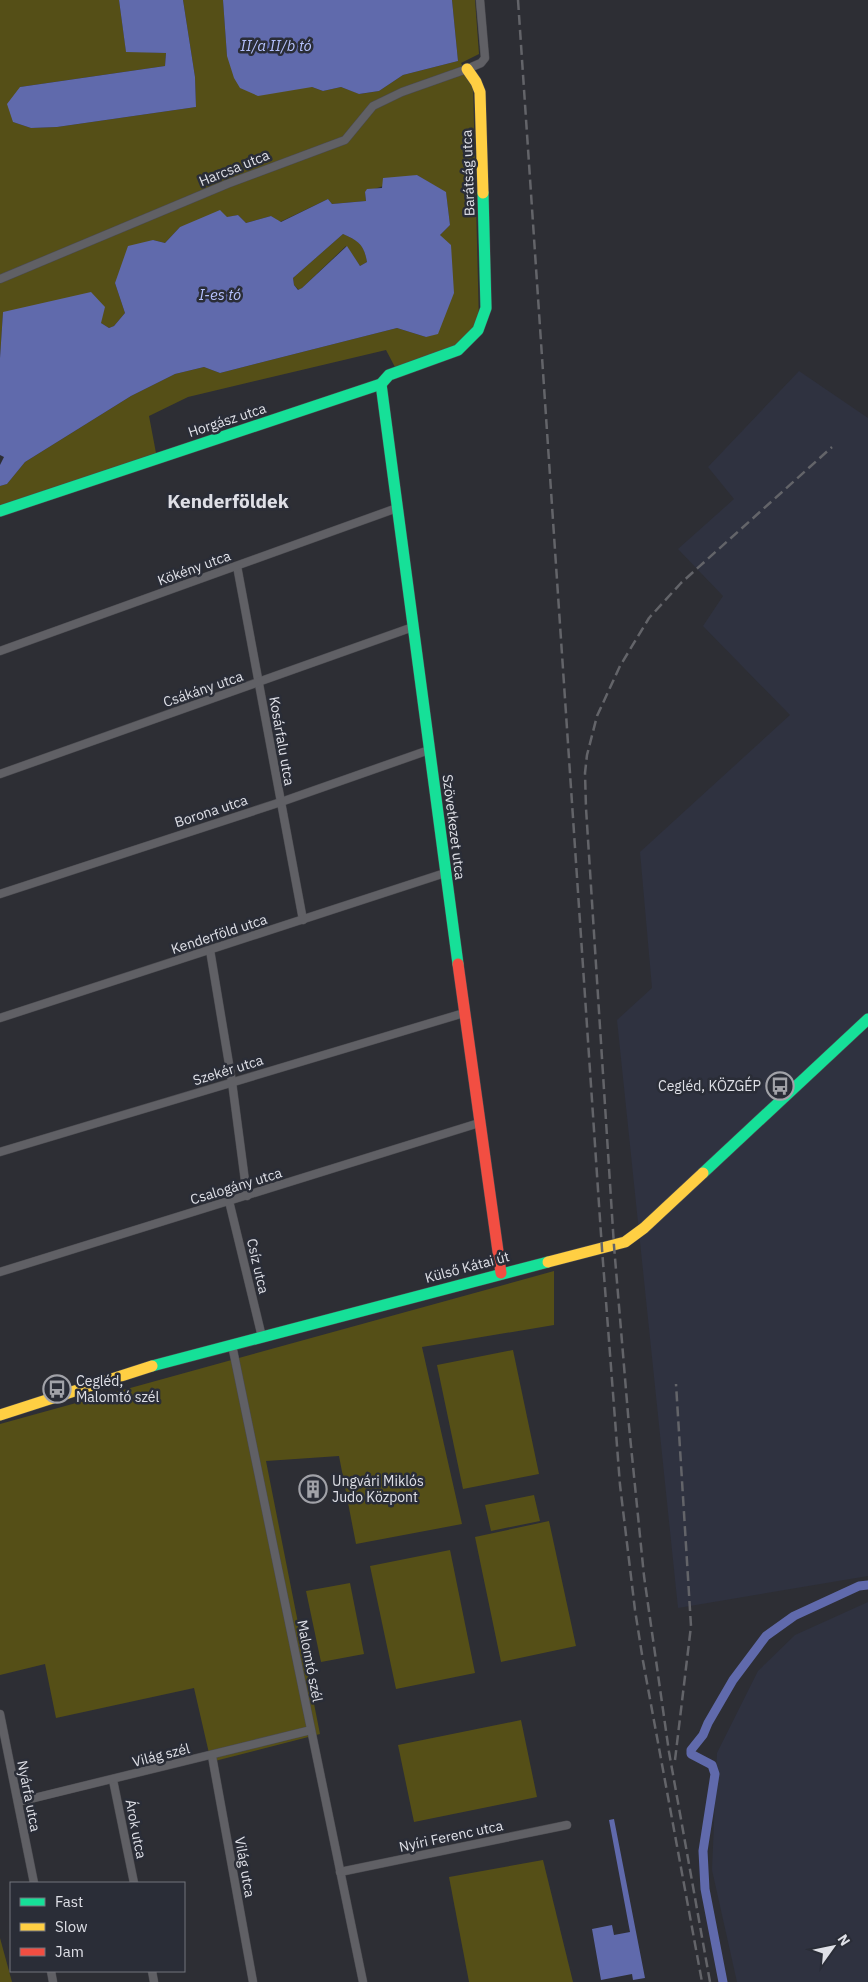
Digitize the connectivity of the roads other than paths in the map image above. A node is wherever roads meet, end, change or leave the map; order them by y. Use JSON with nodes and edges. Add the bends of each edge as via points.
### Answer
{"nodes":[{"id":1,"x":480,"y":0,"type":"edge"},
{"id":2,"x":467,"y":69,"type":"junction"},
{"id":3,"x":0,"y":279,"type":"edge"},
{"id":4,"x":458,"y":350,"type":"joint"},
{"id":5,"x":381,"y":384,"type":"junction"},
{"id":6,"x":397,"y":508,"type":"junction"},
{"id":7,"x":0,"y":511,"type":"edge"},
{"id":8,"x":237,"y":566,"type":"junction"},
{"id":9,"x":413,"y":627,"type":"junction"},
{"id":10,"x":0,"y":651,"type":"edge"},
{"id":11,"x":259,"y":683,"type":"junction"},
{"id":12,"x":429,"y":750,"type":"junction"},
{"id":13,"x":0,"y":774,"type":"edge"},
{"id":14,"x":281,"y":802,"type":"junction"},
{"id":15,"x":445,"y":873,"type":"junction"},
{"id":16,"x":0,"y":894,"type":"edge"},
{"id":17,"x":303,"y":920,"type":"junction"},
{"id":18,"x":210,"y":950,"type":"junction"},
{"id":19,"x":464,"y":1013,"type":"junction"},
{"id":20,"x":0,"y":1018,"type":"edge"},
{"id":21,"x":868,"y":1019,"type":"edge"},
{"id":22,"x":232,"y":1082,"type":"junction"},
{"id":23,"x":479,"y":1123,"type":"junction"},
{"id":24,"x":0,"y":1152,"type":"edge"},
{"id":25,"x":246,"y":1196,"type":"junction"},
{"id":26,"x":229,"y":1201,"type":"junction"},
{"id":27,"x":0,"y":1272,"type":"edge"},
{"id":28,"x":501,"y":1273,"type":"junction"},
{"id":29,"x":262,"y":1337,"type":"junction"},
{"id":30,"x":232,"y":1345,"type":"junction"},
{"id":31,"x":0,"y":1415,"type":"edge"},
{"id":32,"x":0,"y":1714,"type":"edge"},
{"id":33,"x":311,"y":1730,"type":"junction"},
{"id":34,"x":212,"y":1756,"type":"junction"},
{"id":35,"x":114,"y":1780,"type":"junction"},
{"id":36,"x":18,"y":1802,"type":"junction"},
{"id":37,"x":567,"y":1825,"type":"dead end"},
{"id":38,"x":340,"y":1872,"type":"junction"},
{"id":39,"x":34,"y":1882,"type":"edge"},
{"id":40,"x":134,"y":1882,"type":"edge"},
{"id":41,"x":253,"y":1982,"type":"edge"},
{"id":42,"x":363,"y":1982,"type":"edge"}],
"edges":[{"from":1,"to":2,"type":"street","via":[[485,58]]},
{"from":2,"to":3,"type":"street","name":"Harcsa utca","via":[[373,106],[345,140],[227,184]]},
{"from":2,"to":4,"type":"street","name":"Barátság utca","via":[[480,92],[486,308],[478,330]]},
{"from":4,"to":5,"type":"street","name":"Horgász utca","via":[[389,374]]},
{"from":5,"to":6,"type":"street","name":"Szövetkezet utca"},
{"from":5,"to":7,"type":"street","name":"Horgász utca"},
{"from":6,"to":8,"type":"street","name":"Kökény utca"},
{"from":6,"to":9,"type":"street","name":"Szövetkezet utca"},
{"from":8,"to":10,"type":"street","name":"Kökény utca"},
{"from":8,"to":11,"type":"street","name":"Kosárfalu utca"},
{"from":9,"to":11,"type":"street","name":"Csákány utca"},
{"from":9,"to":12,"type":"street","name":"Szövetkezet utca"},
{"from":11,"to":13,"type":"street","name":"Csákány utca"},
{"from":11,"to":14,"type":"street","name":"Kosárfalu utca"},
{"from":12,"to":14,"type":"street","name":"Borona utca"},
{"from":12,"to":15,"type":"street","name":"Szövetkezet utca"},
{"from":14,"to":16,"type":"street","name":"Borona utca"},
{"from":14,"to":17,"type":"street","name":"Kosárfalu utca"},
{"from":15,"to":17,"type":"street","name":"Kenderföld utca"},
{"from":15,"to":19,"type":"street","name":"Szövetkezet utca"},
{"from":17,"to":18,"type":"street","name":"Kenderföld utca"},
{"from":18,"to":20,"type":"street","name":"Kenderföld utca"},
{"from":18,"to":22,"type":"street"},
{"from":19,"to":22,"type":"street","name":"Szekér utca"},
{"from":19,"to":23,"type":"street","name":"Szövetkezet utca"},
{"from":21,"to":28,"type":"street","name":"Külső Kátai út","via":[[633,1237],[614,1246]]},
{"from":22,"to":24,"type":"street","name":"Szekér utca"},
{"from":22,"to":25,"type":"street"},
{"from":23,"to":25,"type":"street","name":"Csalogány utca"},
{"from":23,"to":28,"type":"street","name":"Szövetkezet utca"},
{"from":25,"to":26,"type":"street","name":"Csalogány utca"},
{"from":26,"to":27,"type":"street","name":"Csalogány utca"},
{"from":26,"to":29,"type":"street","name":"Csíz utca"},
{"from":28,"to":29,"type":"street","name":"Külső Kátai út"},
{"from":29,"to":30,"type":"street","name":"Külső Kátai út"},
{"from":30,"to":31,"type":"street","name":"Külső Kátai út","via":[[119,1375]]},
{"from":30,"to":33,"type":"street","name":"Malomtó szél"},
{"from":32,"to":36,"type":"street","name":"Nyárfa utca"},
{"from":33,"to":34,"type":"street","name":"Világ szél"},
{"from":33,"to":38,"type":"street","name":"Malomtó szél"},
{"from":34,"to":35,"type":"street","name":"Világ szél"},
{"from":34,"to":41,"type":"street","name":"Világ utca"},
{"from":35,"to":36,"type":"street","name":"Világ szél"},
{"from":35,"to":40,"type":"street","name":"Árok utca"},
{"from":36,"to":39,"type":"street","name":"Nyárfa utca"},
{"from":37,"to":38,"type":"street","name":"Nyíri Ferenc utca"},
{"from":38,"to":42,"type":"street","name":"Malomtó szél"}]}
